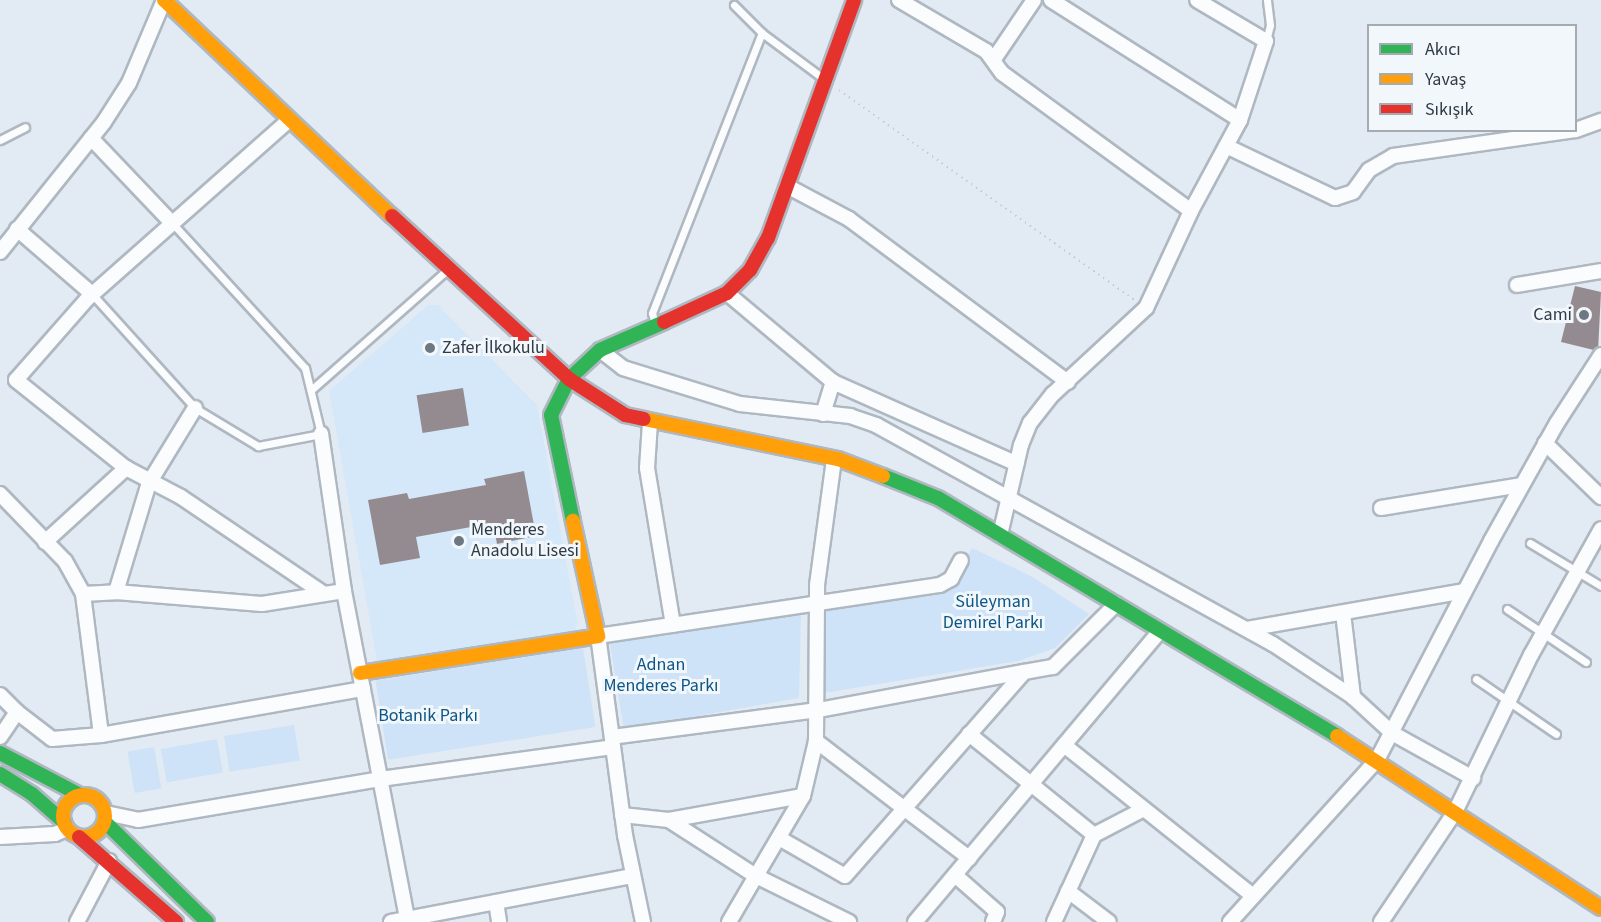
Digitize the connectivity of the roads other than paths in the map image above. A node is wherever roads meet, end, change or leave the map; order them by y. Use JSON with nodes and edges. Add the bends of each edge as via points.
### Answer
{"nodes":[{"id":1,"x":164,"y":0,"type":"edge"},
{"id":2,"x":854,"y":0,"type":"edge"},
{"id":3,"x":899,"y":0,"type":"edge"},
{"id":4,"x":1034,"y":0,"type":"edge"},
{"id":5,"x":1052,"y":0,"type":"edge"},
{"id":6,"x":1197,"y":0,"type":"edge"},
{"id":7,"x":1267,"y":0,"type":"edge"},
{"id":8,"x":734,"y":5,"type":"dead end"},
{"id":9,"x":762,"y":33,"type":"junction"},
{"id":10,"x":1266,"y":41,"type":"junction"},
{"id":11,"x":994,"y":59,"type":"junction"},
{"id":12,"x":827,"y":81,"type":"junction"},
{"id":13,"x":1240,"y":120,"type":"junction"},
{"id":14,"x":288,"y":121,"type":"junction"},
{"id":15,"x":1601,"y":121,"type":"edge"},
{"id":16,"x":25,"y":127,"type":"dead end"},
{"id":17,"x":1577,"y":129,"type":"edge"},
{"id":18,"x":1561,"y":132,"type":"edge"},
{"id":19,"x":91,"y":138,"type":"junction"},
{"id":20,"x":0,"y":140,"type":"edge"},
{"id":21,"x":1226,"y":146,"type":"junction"},
{"id":22,"x":787,"y":186,"type":"junction"},
{"id":23,"x":1191,"y":211,"type":"junction"},
{"id":24,"x":172,"y":223,"type":"junction"},
{"id":25,"x":17,"y":229,"type":"junction"},
{"id":26,"x":3,"y":243,"type":"edge"},
{"id":27,"x":448,"y":268,"type":"junction"},
{"id":28,"x":1601,"y":271,"type":"edge"},
{"id":29,"x":1517,"y":285,"type":"dead end"},
{"id":30,"x":728,"y":293,"type":"junction"},
{"id":31,"x":92,"y":294,"type":"junction"},
{"id":32,"x":656,"y":327,"type":"junction"},
{"id":33,"x":600,"y":350,"type":"junction"},
{"id":34,"x":1601,"y":355,"type":"edge"},
{"id":35,"x":569,"y":379,"type":"junction"},
{"id":36,"x":833,"y":382,"type":"junction"},
{"id":37,"x":1068,"y":382,"type":"junction"},
{"id":38,"x":311,"y":390,"type":"junction"},
{"id":39,"x":195,"y":408,"type":"junction"},
{"id":40,"x":823,"y":414,"type":"junction"},
{"id":41,"x":650,"y":422,"type":"junction"},
{"id":42,"x":321,"y":434,"type":"junction"},
{"id":43,"x":1545,"y":443,"type":"junction"},
{"id":44,"x":834,"y":459,"type":"junction"},
{"id":45,"x":1017,"y":464,"type":"junction"},
{"id":46,"x":126,"y":468,"type":"junction"},
{"id":47,"x":149,"y":483,"type":"junction"},
{"id":48,"x":1522,"y":485,"type":"junction"},
{"id":49,"x":0,"y":494,"type":"edge"},
{"id":50,"x":1601,"y":497,"type":"edge"},
{"id":51,"x":1011,"y":500,"type":"junction"},
{"id":52,"x":1381,"y":508,"type":"dead end"},
{"id":53,"x":1601,"y":529,"type":"edge"},
{"id":54,"x":1000,"y":535,"type":"junction"},
{"id":55,"x":45,"y":542,"type":"junction"},
{"id":56,"x":1530,"y":543,"type":"dead end"},
{"id":57,"x":961,"y":560,"type":"dead end"},
{"id":58,"x":1577,"y":572,"type":"junction"},
{"id":59,"x":1601,"y":586,"type":"edge"},
{"id":60,"x":344,"y":591,"type":"junction"},
{"id":61,"x":1465,"y":591,"type":"junction"},
{"id":62,"x":116,"y":592,"type":"junction"},
{"id":63,"x":83,"y":594,"type":"junction"},
{"id":64,"x":324,"y":594,"type":"junction"},
{"id":65,"x":817,"y":604,"type":"junction"},
{"id":66,"x":1116,"y":604,"type":"junction"},
{"id":67,"x":1507,"y":609,"type":"dead end"},
{"id":68,"x":1342,"y":613,"type":"junction"},
{"id":69,"x":673,"y":625,"type":"junction"},
{"id":70,"x":1247,"y":629,"type":"junction"},
{"id":71,"x":1160,"y":631,"type":"junction"},
{"id":72,"x":1543,"y":633,"type":"junction"},
{"id":73,"x":598,"y":636,"type":"junction"},
{"id":74,"x":1586,"y":662,"type":"dead end"},
{"id":75,"x":1024,"y":672,"type":"junction"},
{"id":76,"x":360,"y":673,"type":"junction"},
{"id":77,"x":1476,"y":679,"type":"dead end"},
{"id":78,"x":363,"y":689,"type":"junction"},
{"id":79,"x":0,"y":695,"type":"edge"},
{"id":80,"x":1353,"y":697,"type":"junction"},
{"id":81,"x":1510,"y":703,"type":"junction"},
{"id":82,"x":818,"y":710,"type":"junction"},
{"id":83,"x":17,"y":712,"type":"junction"},
{"id":84,"x":1392,"y":733,"type":"junction"},
{"id":85,"x":969,"y":734,"type":"junction"},
{"id":86,"x":1556,"y":734,"type":"dead end"},
{"id":87,"x":101,"y":735,"type":"junction"},
{"id":88,"x":0,"y":737,"type":"edge"},
{"id":89,"x":816,"y":741,"type":"junction"},
{"id":90,"x":612,"y":742,"type":"junction"},
{"id":91,"x":1064,"y":745,"type":"junction"},
{"id":92,"x":0,"y":753,"type":"edge"},
{"id":93,"x":1377,"y":760,"type":"junction"},
{"id":94,"x":0,"y":774,"type":"edge"},
{"id":95,"x":1473,"y":778,"type":"junction"},
{"id":96,"x":380,"y":779,"type":"junction"},
{"id":97,"x":1030,"y":784,"type":"junction"},
{"id":98,"x":80,"y":795,"type":"junction"},
{"id":99,"x":803,"y":796,"type":"junction"},
{"id":100,"x":906,"y":807,"type":"junction"},
{"id":101,"x":1144,"y":809,"type":"junction"},
{"id":102,"x":1455,"y":812,"type":"junction"},
{"id":103,"x":622,"y":815,"type":"junction"},
{"id":104,"x":105,"y":818,"type":"junction"},
{"id":105,"x":669,"y":820,"type":"junction"},
{"id":106,"x":70,"y":829,"type":"junction"},
{"id":107,"x":1094,"y":835,"type":"junction"},
{"id":108,"x":0,"y":837,"type":"edge"},
{"id":109,"x":779,"y":837,"type":"junction"},
{"id":110,"x":969,"y":858,"type":"junction"},
{"id":111,"x":109,"y":861,"type":"junction"},
{"id":112,"x":955,"y":875,"type":"junction"},
{"id":113,"x":633,"y":876,"type":"junction"},
{"id":114,"x":756,"y":876,"type":"junction"},
{"id":115,"x":1068,"y":891,"type":"junction"},
{"id":116,"x":1253,"y":896,"type":"junction"},
{"id":117,"x":496,"y":902,"type":"junction"},
{"id":118,"x":1601,"y":908,"type":"edge"},
{"id":119,"x":168,"y":919,"type":"edge"},
{"id":120,"x":407,"y":920,"type":"edge"},
{"id":121,"x":644,"y":921,"type":"edge"},
{"id":122,"x":77,"y":922,"type":"edge"},
{"id":123,"x":207,"y":922,"type":"edge"},
{"id":124,"x":391,"y":922,"type":"edge"},
{"id":125,"x":499,"y":922,"type":"edge"},
{"id":126,"x":729,"y":922,"type":"edge"},
{"id":127,"x":849,"y":922,"type":"edge"},
{"id":128,"x":915,"y":922,"type":"edge"},
{"id":129,"x":993,"y":922,"type":"edge"},
{"id":130,"x":1054,"y":922,"type":"edge"},
{"id":131,"x":1108,"y":922,"type":"edge"},
{"id":132,"x":1230,"y":922,"type":"edge"},
{"id":133,"x":1381,"y":922,"type":"edge"}],
"edges":[{"from":1,"to":14,"type":"street"},
{"from":1,"to":19,"type":"street","via":[[129,83]]},
{"from":2,"to":12,"type":"street"},
{"from":3,"to":11,"type":"street"},
{"from":4,"to":11,"type":"street"},
{"from":5,"to":13,"type":"street"},
{"from":6,"to":10,"type":"street"},
{"from":7,"to":10,"type":"lane","via":[[1270,14]]},
{"from":8,"to":9,"type":"lane"},
{"from":9,"to":12,"type":"lane"},
{"from":9,"to":32,"type":"lane","via":[[656,302],[652,314]]},
{"from":10,"to":13,"type":"street"},
{"from":11,"to":23,"type":"street","via":[[1002,73]]},
{"from":12,"to":22,"type":"street"},
{"from":13,"to":21,"type":"street"},
{"from":14,"to":24,"type":"street"},
{"from":14,"to":27,"type":"street"},
{"from":15,"to":17,"type":"street"},
{"from":16,"to":20,"type":"lane"},
{"from":18,"to":21,"type":"street","via":[[1393,156],[1369,170],[1353,192],[1335,198]]},
{"from":19,"to":24,"type":"street"},
{"from":19,"to":25,"type":"street"},
{"from":21,"to":23,"type":"street"},
{"from":22,"to":30,"type":"street","via":[[761,253]]},
{"from":22,"to":37,"type":"street","via":[[849,219]]},
{"from":23,"to":37,"type":"street","via":[[1146,308]]},
{"from":24,"to":31,"type":"street"},
{"from":24,"to":38,"type":"lane","via":[[305,368]]},
{"from":25,"to":26,"type":"street"},
{"from":25,"to":31,"type":"street"},
{"from":27,"to":35,"type":"street"},
{"from":27,"to":38,"type":"lane"},
{"from":28,"to":29,"type":"street"},
{"from":30,"to":32,"type":"street"},
{"from":30,"to":36,"type":"street"},
{"from":31,"to":39,"type":"lane"},
{"from":31,"to":46,"type":"street","via":[[16,380]]},
{"from":32,"to":33,"type":"street"},
{"from":33,"to":35,"type":"street"},
{"from":33,"to":40,"type":"street","via":[[623,368],[740,404]]},
{"from":34,"to":43,"type":"street"},
{"from":35,"to":41,"type":"street","via":[[625,415]]},
{"from":35,"to":73,"type":"street","via":[[551,415]]},
{"from":36,"to":40,"type":"street"},
{"from":36,"to":45,"type":"street"},
{"from":37,"to":45,"type":"street","via":[[1037,412],[1025,434]]},
{"from":38,"to":42,"type":"lane"},
{"from":39,"to":42,"type":"lane","via":[[258,446]]},
{"from":39,"to":47,"type":"street"},
{"from":40,"to":51,"type":"street","via":[[850,416],[876,424]]},
{"from":41,"to":44,"type":"street"},
{"from":41,"to":69,"type":"street","via":[[647,468]]},
{"from":42,"to":60,"type":"street"},
{"from":43,"to":48,"type":"street"},
{"from":43,"to":50,"type":"street"},
{"from":44,"to":54,"type":"street","via":[[938,498]]},
{"from":44,"to":65,"type":"street"},
{"from":45,"to":51,"type":"street"},
{"from":46,"to":47,"type":"street"},
{"from":46,"to":55,"type":"street"},
{"from":47,"to":62,"type":"street"},
{"from":47,"to":64,"type":"street","via":[[182,497]]},
{"from":48,"to":52,"type":"street"},
{"from":48,"to":61,"type":"street"},
{"from":49,"to":55,"type":"street"},
{"from":51,"to":54,"type":"street"},
{"from":51,"to":70,"type":"street"},
{"from":53,"to":58,"type":"street"},
{"from":54,"to":66,"type":"street"},
{"from":55,"to":63,"type":"street","via":[[65,561]]},
{"from":56,"to":58,"type":"lane"},
{"from":57,"to":65,"type":"street","via":[[951,579],[940,585]]},
{"from":58,"to":59,"type":"lane"},
{"from":58,"to":72,"type":"street"},
{"from":60,"to":64,"type":"street"},
{"from":60,"to":76,"type":"street"},
{"from":61,"to":68,"type":"street"},
{"from":61,"to":84,"type":"street"},
{"from":62,"to":63,"type":"street"},
{"from":62,"to":64,"type":"street","via":[[262,604]]},
{"from":63,"to":87,"type":"street"},
{"from":65,"to":69,"type":"street"},
{"from":65,"to":82,"type":"street"},
{"from":66,"to":71,"type":"street"},
{"from":66,"to":75,"type":"street","via":[[1053,667]]},
{"from":67,"to":72,"type":"lane"},
{"from":68,"to":70,"type":"street"},
{"from":68,"to":80,"type":"street"},
{"from":69,"to":73,"type":"street"},
{"from":70,"to":80,"type":"street"},
{"from":71,"to":91,"type":"street"},
{"from":71,"to":93,"type":"street"},
{"from":72,"to":74,"type":"lane"},
{"from":72,"to":81,"type":"street"},
{"from":73,"to":76,"type":"street"},
{"from":73,"to":90,"type":"street"},
{"from":75,"to":82,"type":"street"},
{"from":75,"to":85,"type":"street"},
{"from":76,"to":78,"type":"street"},
{"from":77,"to":81,"type":"lane"},
{"from":78,"to":87,"type":"street"},
{"from":78,"to":96,"type":"street"},
{"from":79,"to":83,"type":"street"},
{"from":80,"to":84,"type":"street"},
{"from":81,"to":86,"type":"lane"},
{"from":81,"to":95,"type":"street"},
{"from":82,"to":89,"type":"street"},
{"from":82,"to":90,"type":"street"},
{"from":83,"to":87,"type":"street","via":[[52,740]]},
{"from":83,"to":88,"type":"street"},
{"from":84,"to":93,"type":"street"},
{"from":84,"to":95,"type":"street"},
{"from":85,"to":97,"type":"street"},
{"from":85,"to":100,"type":"street"},
{"from":89,"to":99,"type":"street"},
{"from":89,"to":100,"type":"street"},
{"from":90,"to":96,"type":"street"},
{"from":90,"to":103,"type":"street"},
{"from":91,"to":97,"type":"street"},
{"from":91,"to":101,"type":"street"},
{"from":92,"to":98,"type":"street"},
{"from":93,"to":102,"type":"street"},
{"from":93,"to":116,"type":"street"},
{"from":94,"to":106,"type":"street","via":[[33,794]]},
{"from":95,"to":102,"type":"street"},
{"from":96,"to":104,"type":"street","via":[[138,820]]},
{"from":96,"to":120,"type":"street"},
{"from":97,"to":107,"type":"street"},
{"from":97,"to":110,"type":"street"},
{"from":98,"to":104,"type":"street","via":[[99,800]]},
{"from":98,"to":106,"type":"street","via":[[64,808]]},
{"from":99,"to":105,"type":"street"},
{"from":99,"to":109,"type":"street"},
{"from":100,"to":109,"type":"street","via":[[845,876]]},
{"from":100,"to":110,"type":"street"},
{"from":101,"to":107,"type":"street"},
{"from":101,"to":116,"type":"street"},
{"from":102,"to":118,"type":"street"},
{"from":102,"to":133,"type":"street"},
{"from":103,"to":105,"type":"street"},
{"from":103,"to":113,"type":"street"},
{"from":104,"to":106,"type":"street","via":[[93,836]]},
{"from":104,"to":123,"type":"street"},
{"from":105,"to":114,"type":"street"},
{"from":106,"to":108,"type":"street","via":[[55,834]]},
{"from":106,"to":111,"type":"street"},
{"from":107,"to":115,"type":"street"},
{"from":109,"to":114,"type":"street"},
{"from":110,"to":112,"type":"street"},
{"from":111,"to":119,"type":"street"},
{"from":111,"to":122,"type":"street"},
{"from":112,"to":128,"type":"street"},
{"from":112,"to":129,"type":"street","via":[[997,912]]},
{"from":113,"to":117,"type":"street"},
{"from":113,"to":121,"type":"street"},
{"from":114,"to":126,"type":"street"},
{"from":114,"to":127,"type":"street"},
{"from":115,"to":130,"type":"street"},
{"from":115,"to":131,"type":"street"},
{"from":116,"to":132,"type":"street"},
{"from":117,"to":120,"type":"street"},
{"from":117,"to":125,"type":"street"},
{"from":120,"to":124,"type":"street"}]}
